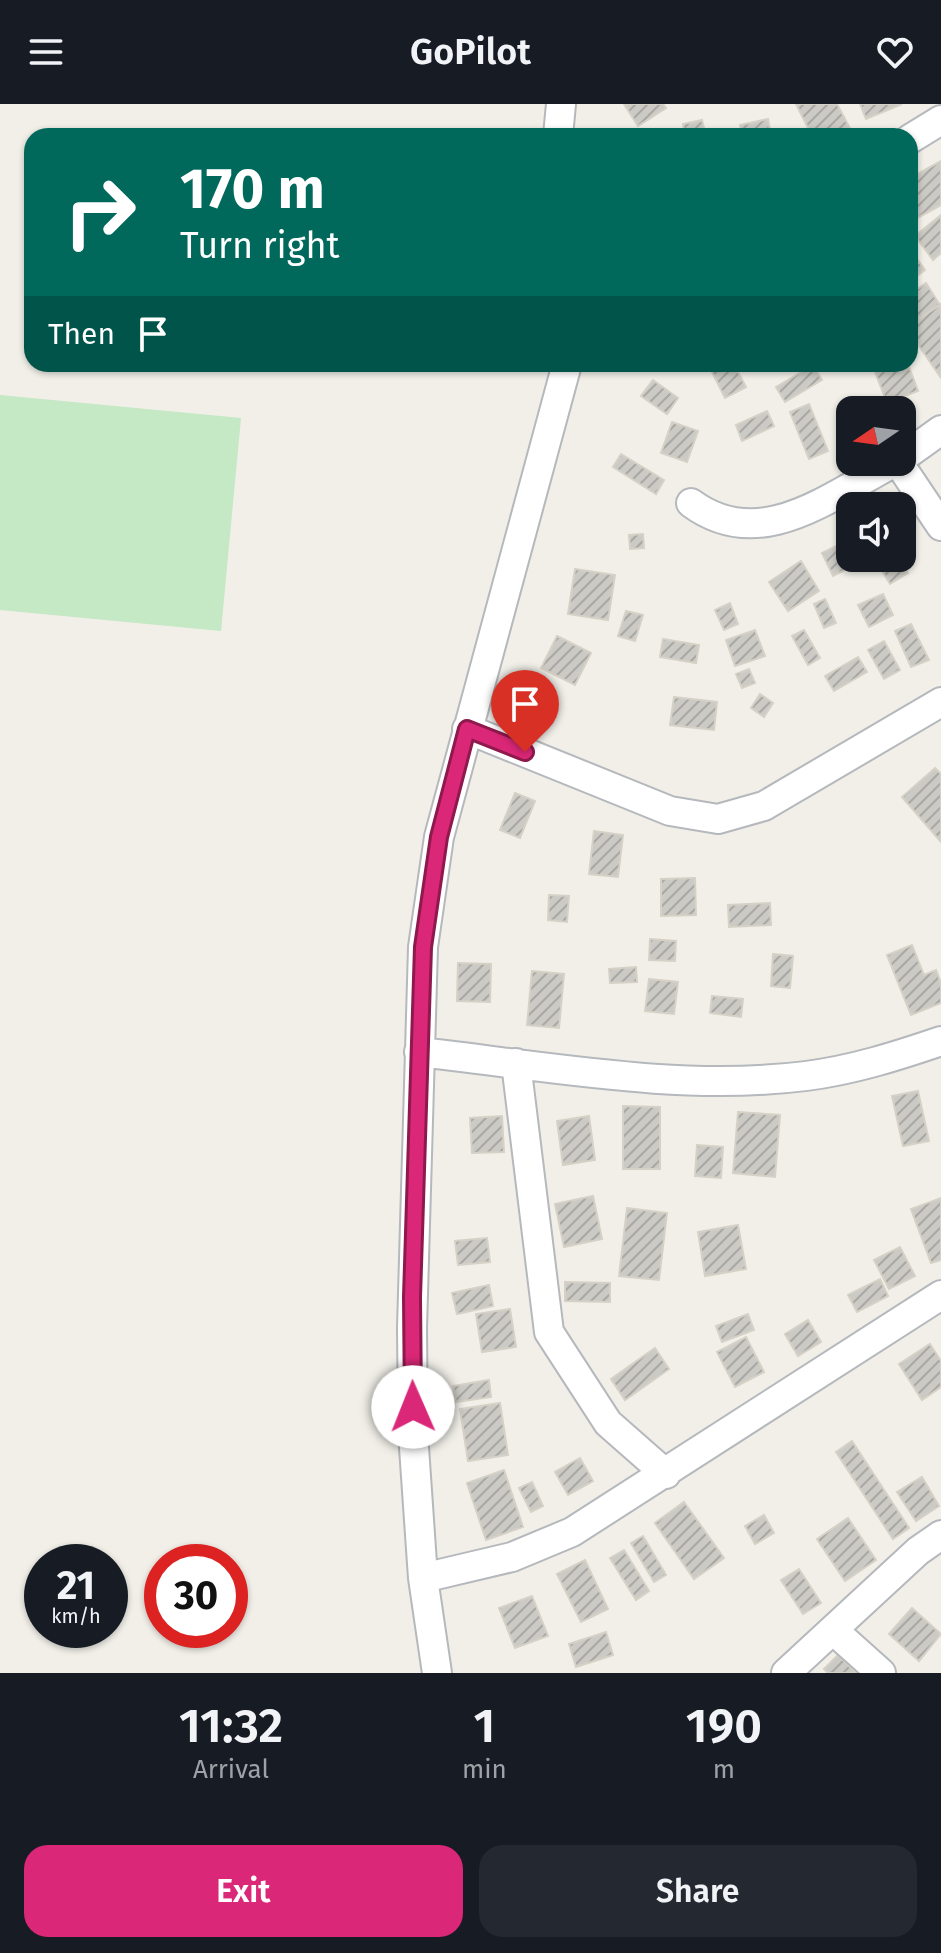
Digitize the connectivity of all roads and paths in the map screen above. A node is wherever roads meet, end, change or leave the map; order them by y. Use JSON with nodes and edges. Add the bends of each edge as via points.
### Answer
{"nodes":[{"id":1,"x":561,"y":104,"type":"edge"},
{"id":2,"x":941,"y":120,"type":"edge"},
{"id":3,"x":559,"y":128,"type":"edge"},
{"id":4,"x":918,"y":134,"type":"edge"},
{"id":5,"x":565,"y":372,"type":"edge"},
{"id":6,"x":941,"y":430,"type":"edge"},
{"id":7,"x":916,"y":448,"type":"edge"},
{"id":8,"x":868,"y":476,"type":"edge"},
{"id":9,"x":908,"y":476,"type":"edge"},
{"id":10,"x":691,"y":503,"type":"dead end"},
{"id":11,"x":941,"y":526,"type":"edge"},
{"id":12,"x":941,"y":702,"type":"edge"},
{"id":13,"x":467,"y":729,"type":"junction"},
{"id":14,"x":941,"y":1041,"type":"edge"},
{"id":15,"x":419,"y":1052,"type":"junction"},
{"id":16,"x":516,"y":1063,"type":"junction"},
{"id":17,"x":941,"y":1295,"type":"edge"},
{"id":18,"x":666,"y":1474,"type":"junction"},
{"id":19,"x":941,"y":1535,"type":"edge"},
{"id":20,"x":423,"y":1578,"type":"junction"},
{"id":21,"x":833,"y":1630,"type":"junction"},
{"id":22,"x":437,"y":1673,"type":"edge"},
{"id":23,"x":786,"y":1673,"type":"edge"},
{"id":24,"x":881,"y":1673,"type":"edge"}],
"edges":[{"from":1,"to":3,"type":"street"},
{"from":2,"to":4,"type":"street"},
{"from":5,"to":13,"type":"street"},
{"from":6,"to":7,"type":"street"},
{"from":8,"to":10,"type":"street","via":[[774,523],[723,522]]},
{"from":9,"to":11,"type":"street"},
{"from":12,"to":13,"type":"street","via":[[764,806],[718,819],[670,811]]},
{"from":13,"to":15,"type":"street","via":[[430,886]]},
{"from":14,"to":16,"type":"street","via":[[877,1063],[743,1080]]},
{"from":15,"to":16,"type":"street"},
{"from":15,"to":20,"type":"street","via":[[412,1328]]},
{"from":16,"to":18,"type":"street","via":[[549,1332],[608,1423]]},
{"from":17,"to":18,"type":"street"},
{"from":18,"to":20,"type":"street","via":[[542,1546]]},
{"from":19,"to":21,"type":"street"},
{"from":20,"to":22,"type":"street"},
{"from":21,"to":23,"type":"street"},
{"from":21,"to":24,"type":"street"}]}
